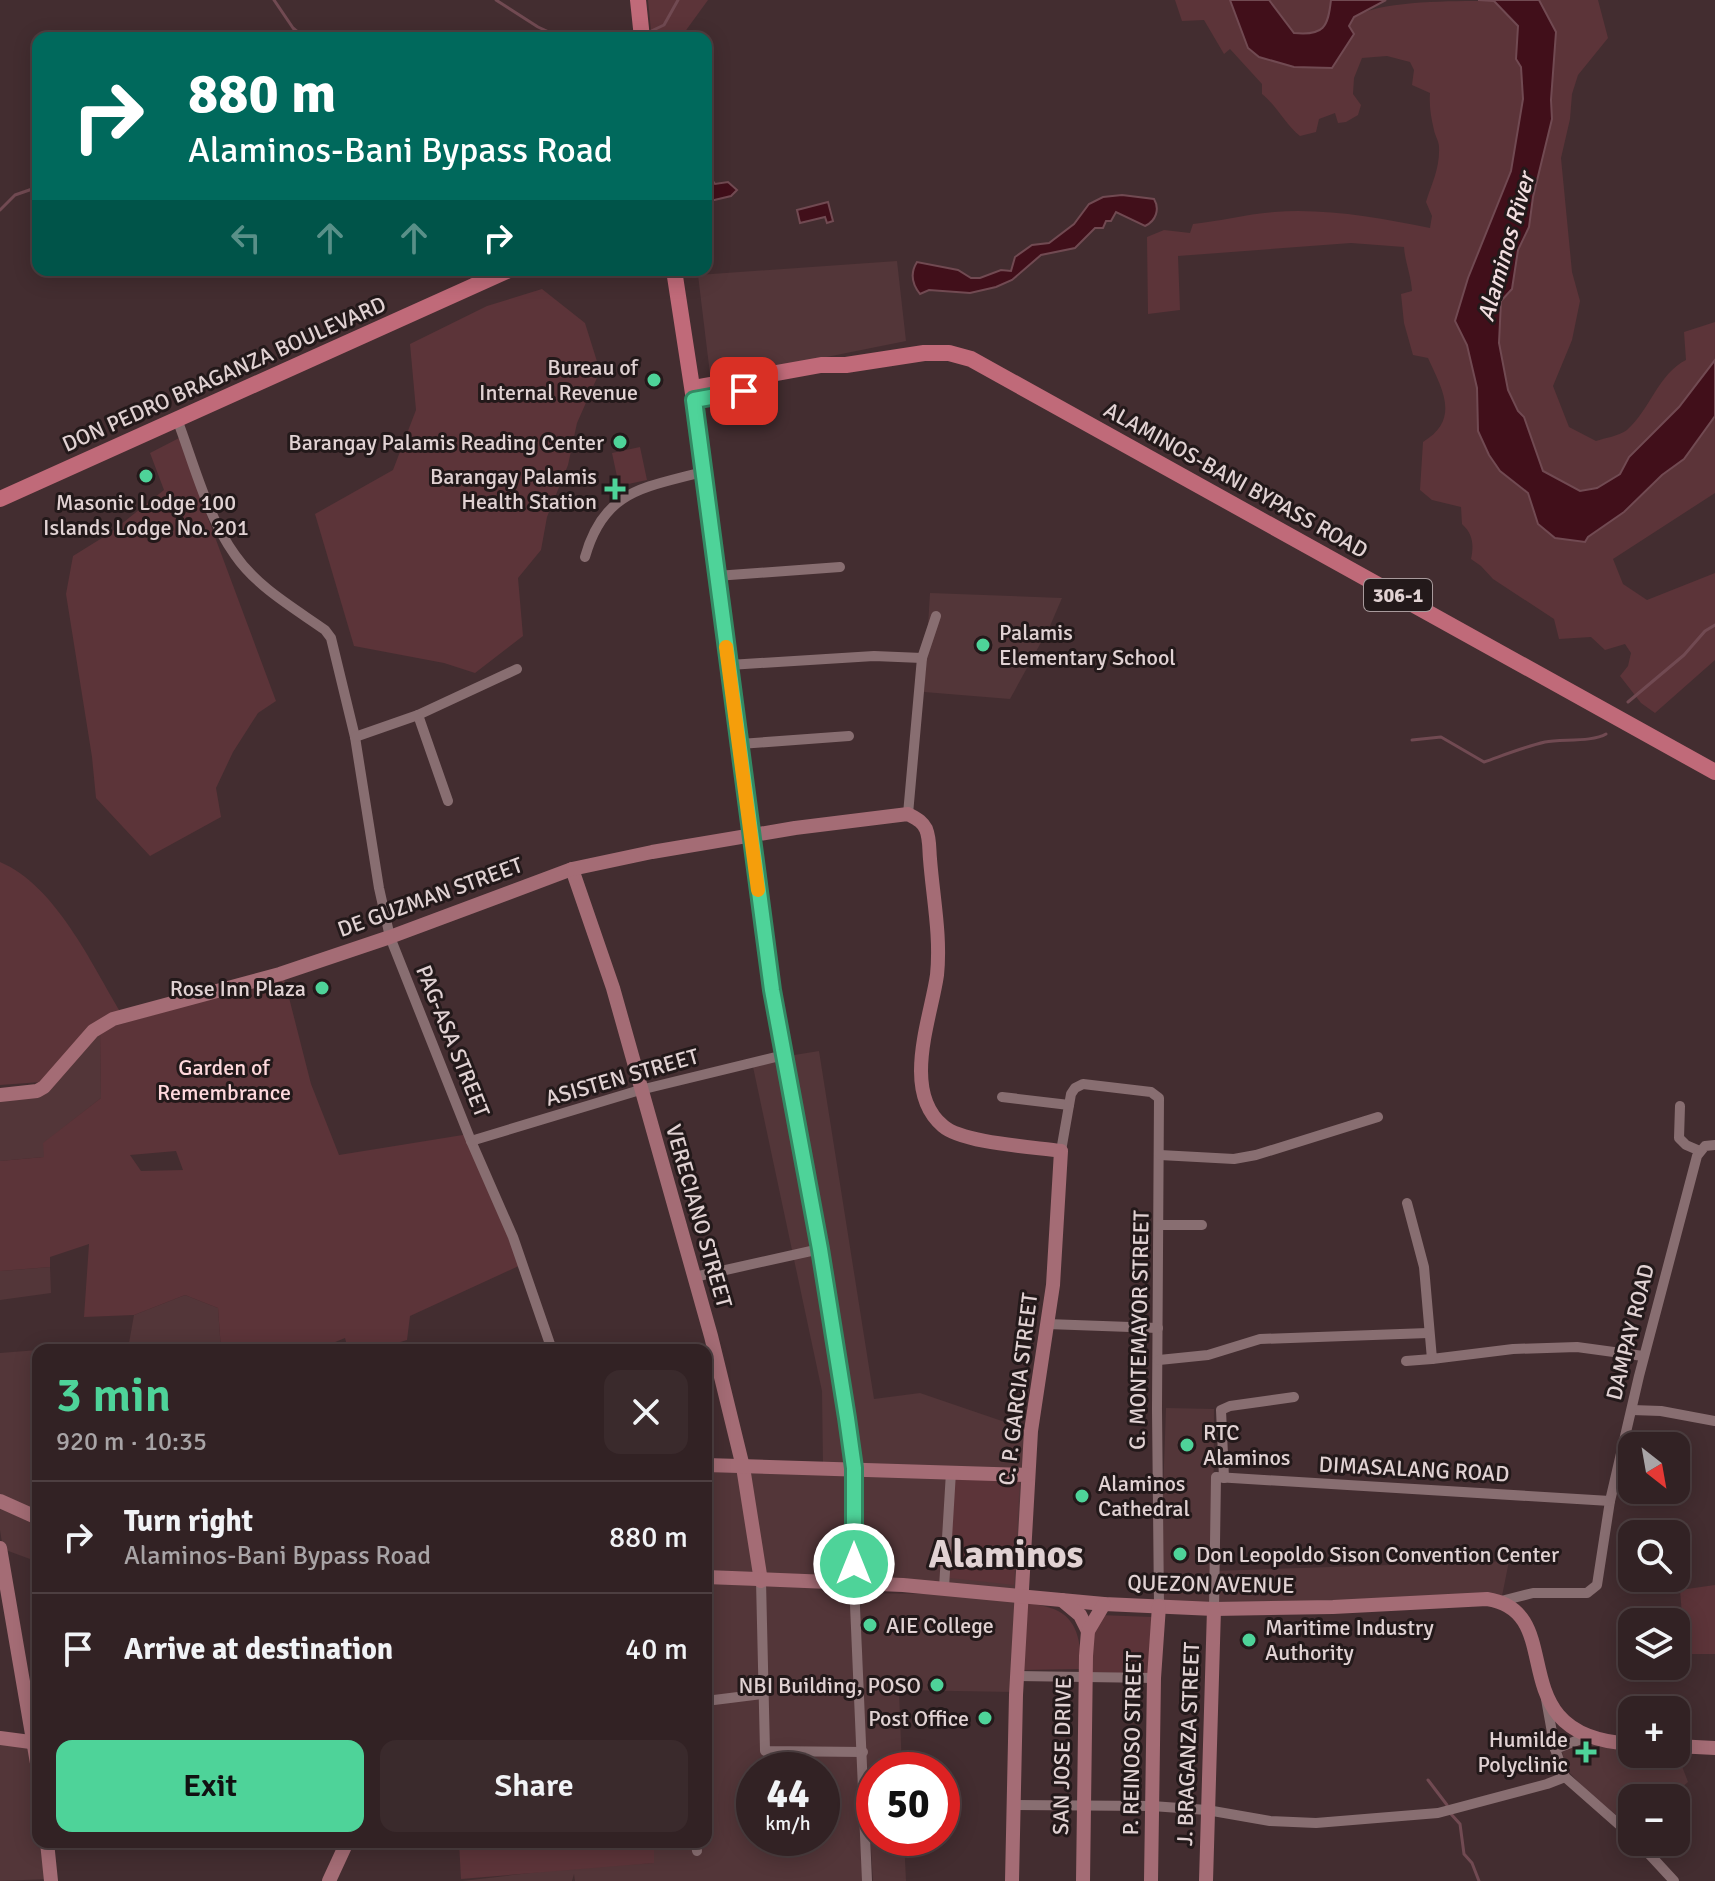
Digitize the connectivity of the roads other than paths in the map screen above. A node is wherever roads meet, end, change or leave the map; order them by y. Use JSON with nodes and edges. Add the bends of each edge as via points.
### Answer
{"nodes":[{"id":1,"x":639,"y":8,"type":"edge"},
{"id":2,"x":641,"y":32,"type":"edge"},
{"id":3,"x":496,"y":276,"type":"edge"},
{"id":4,"x":675,"y":276,"type":"edge"},
{"id":5,"x":693,"y":394,"type":"junction"},
{"id":6,"x":177,"y":419,"type":"junction"},
{"id":7,"x":702,"y":472,"type":"junction"},
{"id":8,"x":0,"y":499,"type":"edge"},
{"id":9,"x":585,"y":557,"type":"dead end"},
{"id":10,"x":840,"y":567,"type":"dead end"},
{"id":11,"x":716,"y":576,"type":"junction"},
{"id":12,"x":936,"y":616,"type":"dead end"},
{"id":13,"x":922,"y":658,"type":"junction"},
{"id":14,"x":729,"y":665,"type":"junction"},
{"id":15,"x":517,"y":669,"type":"dead end"},
{"id":16,"x":418,"y":715,"type":"junction"},
{"id":17,"x":849,"y":736,"type":"dead end"},
{"id":18,"x":355,"y":737,"type":"junction"},
{"id":19,"x":740,"y":744,"type":"junction"},
{"id":20,"x":1715,"y":772,"type":"edge"},
{"id":21,"x":448,"y":801,"type":"dead end"},
{"id":22,"x":908,"y":814,"type":"junction"},
{"id":23,"x":751,"y":836,"type":"junction"},
{"id":24,"x":572,"y":869,"type":"junction"},
{"id":25,"x":390,"y":937,"type":"junction"},
{"id":26,"x":784,"y":1055,"type":"junction"},
{"id":27,"x":640,"y":1090,"type":"junction"},
{"id":28,"x":0,"y":1095,"type":"edge"},
{"id":29,"x":1002,"y":1097,"type":"dead end"},
{"id":30,"x":1070,"y":1100,"type":"junction"},
{"id":31,"x":1680,"y":1106,"type":"dead end"},
{"id":32,"x":1378,"y":1117,"type":"dead end"},
{"id":33,"x":471,"y":1141,"type":"junction"},
{"id":34,"x":1715,"y":1145,"type":"edge"},
{"id":35,"x":1061,"y":1151,"type":"junction"},
{"id":36,"x":1700,"y":1151,"type":"junction"},
{"id":37,"x":1160,"y":1155,"type":"junction"},
{"id":38,"x":1407,"y":1203,"type":"dead end"},
{"id":39,"x":1160,"y":1225,"type":"junction"},
{"id":40,"x":1202,"y":1225,"type":"dead end"},
{"id":41,"x":820,"y":1249,"type":"junction"},
{"id":42,"x":694,"y":1277,"type":"junction"},
{"id":43,"x":1047,"y":1324,"type":"junction"},
{"id":44,"x":1158,"y":1328,"type":"junction"},
{"id":45,"x":1428,"y":1333,"type":"junction"},
{"id":46,"x":550,"y":1344,"type":"edge"},
{"id":47,"x":1643,"y":1356,"type":"junction"},
{"id":48,"x":1432,"y":1359,"type":"junction"},
{"id":49,"x":1159,"y":1360,"type":"junction"},
{"id":50,"x":1406,"y":1361,"type":"dead end"},
{"id":51,"x":1294,"y":1397,"type":"dead end"},
{"id":52,"x":1632,"y":1410,"type":"junction"},
{"id":53,"x":1715,"y":1421,"type":"edge"},
{"id":54,"x":712,"y":1465,"type":"edge"},
{"id":55,"x":743,"y":1467,"type":"junction"},
{"id":56,"x":854,"y":1468,"type":"junction"},
{"id":57,"x":951,"y":1472,"type":"junction"},
{"id":58,"x":1028,"y":1475,"type":"junction"},
{"id":59,"x":1220,"y":1478,"type":"junction"},
{"id":60,"x":0,"y":1501,"type":"edge"},
{"id":61,"x":1610,"y":1501,"type":"junction"},
{"id":62,"x":32,"y":1515,"type":"edge"},
{"id":63,"x":0,"y":1548,"type":"edge"},
{"id":64,"x":712,"y":1577,"type":"edge"},
{"id":65,"x":761,"y":1581,"type":"junction"},
{"id":66,"x":854,"y":1582,"type":"junction"},
{"id":67,"x":944,"y":1588,"type":"junction"},
{"id":68,"x":1022,"y":1595,"type":"junction"},
{"id":69,"x":1062,"y":1600,"type":"junction"},
{"id":70,"x":1501,"y":1601,"type":"junction"},
{"id":71,"x":1104,"y":1604,"type":"junction"},
{"id":72,"x":1159,"y":1606,"type":"junction"},
{"id":73,"x":1214,"y":1609,"type":"junction"},
{"id":74,"x":1088,"y":1631,"type":"junction"},
{"id":75,"x":1017,"y":1676,"type":"junction"},
{"id":76,"x":1085,"y":1677,"type":"junction"},
{"id":77,"x":1154,"y":1678,"type":"junction"},
{"id":78,"x":762,"y":1694,"type":"junction"},
{"id":79,"x":1546,"y":1699,"type":"junction"},
{"id":80,"x":712,"y":1700,"type":"edge"},
{"id":81,"x":32,"y":1721,"type":"edge"},
{"id":82,"x":1589,"y":1736,"type":"junction"},
{"id":83,"x":0,"y":1738,"type":"edge"},
{"id":84,"x":32,"y":1742,"type":"edge"},
{"id":85,"x":1618,"y":1743,"type":"edge"},
{"id":86,"x":1690,"y":1747,"type":"edge"},
{"id":87,"x":1715,"y":1748,"type":"edge"},
{"id":88,"x":1555,"y":1749,"type":"junction"},
{"id":89,"x":863,"y":1752,"type":"joint"},
{"id":90,"x":1565,"y":1777,"type":"junction"},
{"id":91,"x":1083,"y":1804,"type":"junction"},
{"id":92,"x":1013,"y":1805,"type":"junction"},
{"id":93,"x":1152,"y":1806,"type":"junction"},
{"id":94,"x":1207,"y":1810,"type":"junction"},
{"id":95,"x":1618,"y":1824,"type":"edge"},
{"id":96,"x":48,"y":1848,"type":"edge"},
{"id":97,"x":344,"y":1848,"type":"edge"},
{"id":98,"x":866,"y":1856,"type":"edge"},
{"id":99,"x":1651,"y":1856,"type":"edge"},
{"id":100,"x":51,"y":1881,"type":"edge"},
{"id":101,"x":329,"y":1881,"type":"edge"},
{"id":102,"x":867,"y":1881,"type":"edge"},
{"id":103,"x":1012,"y":1881,"type":"edge"},
{"id":104,"x":1083,"y":1881,"type":"edge"},
{"id":105,"x":1151,"y":1881,"type":"edge"},
{"id":106,"x":1206,"y":1881,"type":"edge"},
{"id":107,"x":1674,"y":1881,"type":"edge"}],
"edges":[{"from":1,"to":2,"type":"main road"},
{"from":3,"to":6,"type":"main road","name":"DON PEDRO BRAGANZA BOULEVARD"},
{"from":4,"to":5,"type":"main road"},
{"from":5,"to":7,"type":"street"},
{"from":5,"to":20,"type":"main road","name":"ALAMINOS-BANI BYPASS ROAD","number":"306-1","via":[[821,365],[924,353],[971,359]]},
{"from":6,"to":8,"type":"main road","name":"DON PEDRO BRAGANZA BOULEVARD"},
{"from":6,"to":18,"type":"street","name":"PAG-ASA STREET","via":[[218,527],[235,556],[331,638]]},
{"from":7,"to":9,"type":"street","via":[[622,499],[599,520]]},
{"from":7,"to":11,"type":"street"},
{"from":10,"to":11,"type":"street"},
{"from":11,"to":14,"type":"street"},
{"from":12,"to":13,"type":"street"},
{"from":13,"to":14,"type":"street"},
{"from":13,"to":22,"type":"street"},
{"from":14,"to":19,"type":"street"},
{"from":15,"to":16,"type":"street"},
{"from":16,"to":18,"type":"street"},
{"from":16,"to":21,"type":"street"},
{"from":17,"to":19,"type":"street"},
{"from":18,"to":25,"type":"street","name":"PAG-ASA STREET"},
{"from":19,"to":23,"type":"street"},
{"from":22,"to":23,"type":"street","name":"DE GUZMAN STREET"},
{"from":22,"to":35,"type":"street","via":[[921,821],[929,836],[938,927],[936,978],[922,1039],[921,1074],[931,1111],[946,1129],[962,1136]]},
{"from":23,"to":24,"type":"street","name":"DE GUZMAN STREET"},
{"from":23,"to":26,"type":"street"},
{"from":24,"to":25,"type":"street","name":"DE GUZMAN STREET"},
{"from":24,"to":27,"type":"street","name":"VERECIANO STREET","via":[[613,988]]},
{"from":25,"to":28,"type":"street","name":"DE GUZMAN STREET","via":[[280,974],[113,1019],[93,1031],[44,1087]]},
{"from":25,"to":33,"type":"street","name":"PAG-ASA STREET"},
{"from":26,"to":27,"type":"street","name":"ASISTEN STREET"},
{"from":26,"to":41,"type":"street"},
{"from":27,"to":33,"type":"street","name":"ASISTEN STREET"},
{"from":27,"to":42,"type":"street","name":"VERECIANO STREET"},
{"from":29,"to":30,"type":"street"},
{"from":30,"to":35,"type":"street","name":"C. P. GARCIA STREET"},
{"from":30,"to":37,"type":"street","name":"G. MONTEMAYOR STREET","via":[[1083,1084],[1151,1092],[1160,1101]]},
{"from":31,"to":36,"type":"street","via":[[1679,1138]]},
{"from":32,"to":37,"type":"street","via":[[1234,1159]]},
{"from":33,"to":46,"type":"street","name":"PAG-ASA STREET","via":[[513,1237]]},
{"from":34,"to":36,"type":"street"},
{"from":35,"to":43,"type":"street","name":"C. P. GARCIA STREET"},
{"from":36,"to":47,"type":"street","name":"DAMPAY ROAD"},
{"from":37,"to":39,"type":"street","name":"G. MONTEMAYOR STREET"},
{"from":38,"to":45,"type":"street","via":[[1424,1267]]},
{"from":39,"to":40,"type":"street"},
{"from":39,"to":44,"type":"street","name":"G. MONTEMAYOR STREET"},
{"from":41,"to":42,"type":"street"},
{"from":41,"to":56,"type":"street"},
{"from":42,"to":55,"type":"street","name":"VERECIANO STREET"},
{"from":43,"to":44,"type":"street"},
{"from":43,"to":58,"type":"street","name":"C. P. GARCIA STREET"},
{"from":44,"to":49,"type":"street","name":"G. MONTEMAYOR STREET"},
{"from":45,"to":48,"type":"street"},
{"from":45,"to":49,"type":"street","via":[[1260,1339],[1208,1355]]},
{"from":47,"to":48,"type":"street","via":[[1577,1347]]},
{"from":47,"to":52,"type":"street","name":"DAMPAY ROAD"},
{"from":48,"to":50,"type":"street"},
{"from":49,"to":72,"type":"street","name":"G. MONTEMAYOR STREET"},
{"from":51,"to":59,"type":"street","via":[[1221,1410]]},
{"from":52,"to":53,"type":"street"},
{"from":52,"to":61,"type":"street","name":"DAMPAY ROAD"},
{"from":54,"to":55,"type":"street"},
{"from":55,"to":56,"type":"street"},
{"from":55,"to":65,"type":"street","name":"VERECIANO STREET"},
{"from":56,"to":57,"type":"street"},
{"from":56,"to":66,"type":"street"},
{"from":57,"to":58,"type":"street"},
{"from":57,"to":67,"type":"street"},
{"from":58,"to":68,"type":"street","name":"C. P. GARCIA STREET"},
{"from":59,"to":61,"type":"street","name":"DIMASALANG ROAD"},
{"from":59,"to":73,"type":"street"},
{"from":60,"to":62,"type":"street"},
{"from":61,"to":70,"type":"street","name":"DAMPAY ROAD","via":[[1600,1579],[1593,1591],[1533,1593]]},
{"from":63,"to":81,"type":"street"},
{"from":64,"to":65,"type":"street","name":"QUEZON AVENUE"},
{"from":65,"to":66,"type":"street","name":"QUEZON AVENUE"},
{"from":65,"to":78,"type":"street"},
{"from":66,"to":67,"type":"street","name":"QUEZON AVENUE"},
{"from":66,"to":89,"type":"street"},
{"from":67,"to":68,"type":"street","name":"QUEZON AVENUE"},
{"from":68,"to":69,"type":"street","name":"QUEZON AVENUE"},
{"from":68,"to":75,"type":"street","name":"C. P. GARCIA STREET"},
{"from":69,"to":71,"type":"street","name":"QUEZON AVENUE"},
{"from":69,"to":74,"type":"street","via":[[1080,1615]]},
{"from":70,"to":73,"type":"street","name":"QUEZON AVENUE"},
{"from":70,"to":79,"type":"street","via":[[1528,1626]]},
{"from":71,"to":72,"type":"street","name":"QUEZON AVENUE"},
{"from":71,"to":74,"type":"street","name":"SAN JOSE DRIVE"},
{"from":72,"to":73,"type":"street","name":"QUEZON AVENUE"},
{"from":72,"to":77,"type":"street","name":"P. REINOSO STREET"},
{"from":73,"to":94,"type":"street","name":"J. BRAGANZA STREET"},
{"from":74,"to":76,"type":"street","name":"SAN JOSE DRIVE"},
{"from":75,"to":76,"type":"street"},
{"from":75,"to":92,"type":"street","name":"C. P. GARCIA STREET"},
{"from":76,"to":77,"type":"street"},
{"from":76,"to":91,"type":"street","name":"SAN JOSE DRIVE"},
{"from":77,"to":93,"type":"street","name":"P. REINOSO STREET"},
{"from":78,"to":80,"type":"street"},
{"from":78,"to":89,"type":"street","via":[[765,1751]]},
{"from":79,"to":82,"type":"street","via":[[1563,1722]]},
{"from":79,"to":88,"type":"street"},
{"from":82,"to":85,"type":"street"},
{"from":82,"to":88,"type":"street"},
{"from":83,"to":84,"type":"street"},
{"from":86,"to":87,"type":"street"},
{"from":88,"to":90,"type":"street"},
{"from":90,"to":94,"type":"street","via":[[1421,1815],[1316,1823]]},
{"from":90,"to":95,"type":"street"},
{"from":91,"to":92,"type":"street"},
{"from":91,"to":93,"type":"street"},
{"from":91,"to":104,"type":"street","name":"SAN JOSE DRIVE"},
{"from":92,"to":103,"type":"street","name":"C. P. GARCIA STREET"},
{"from":93,"to":94,"type":"street"},
{"from":93,"to":105,"type":"street","name":"P. REINOSO STREET"},
{"from":94,"to":106,"type":"street","name":"J. BRAGANZA STREET"},
{"from":96,"to":100,"type":"street"},
{"from":97,"to":101,"type":"street"},
{"from":98,"to":102,"type":"street"},
{"from":99,"to":107,"type":"street"}]}
